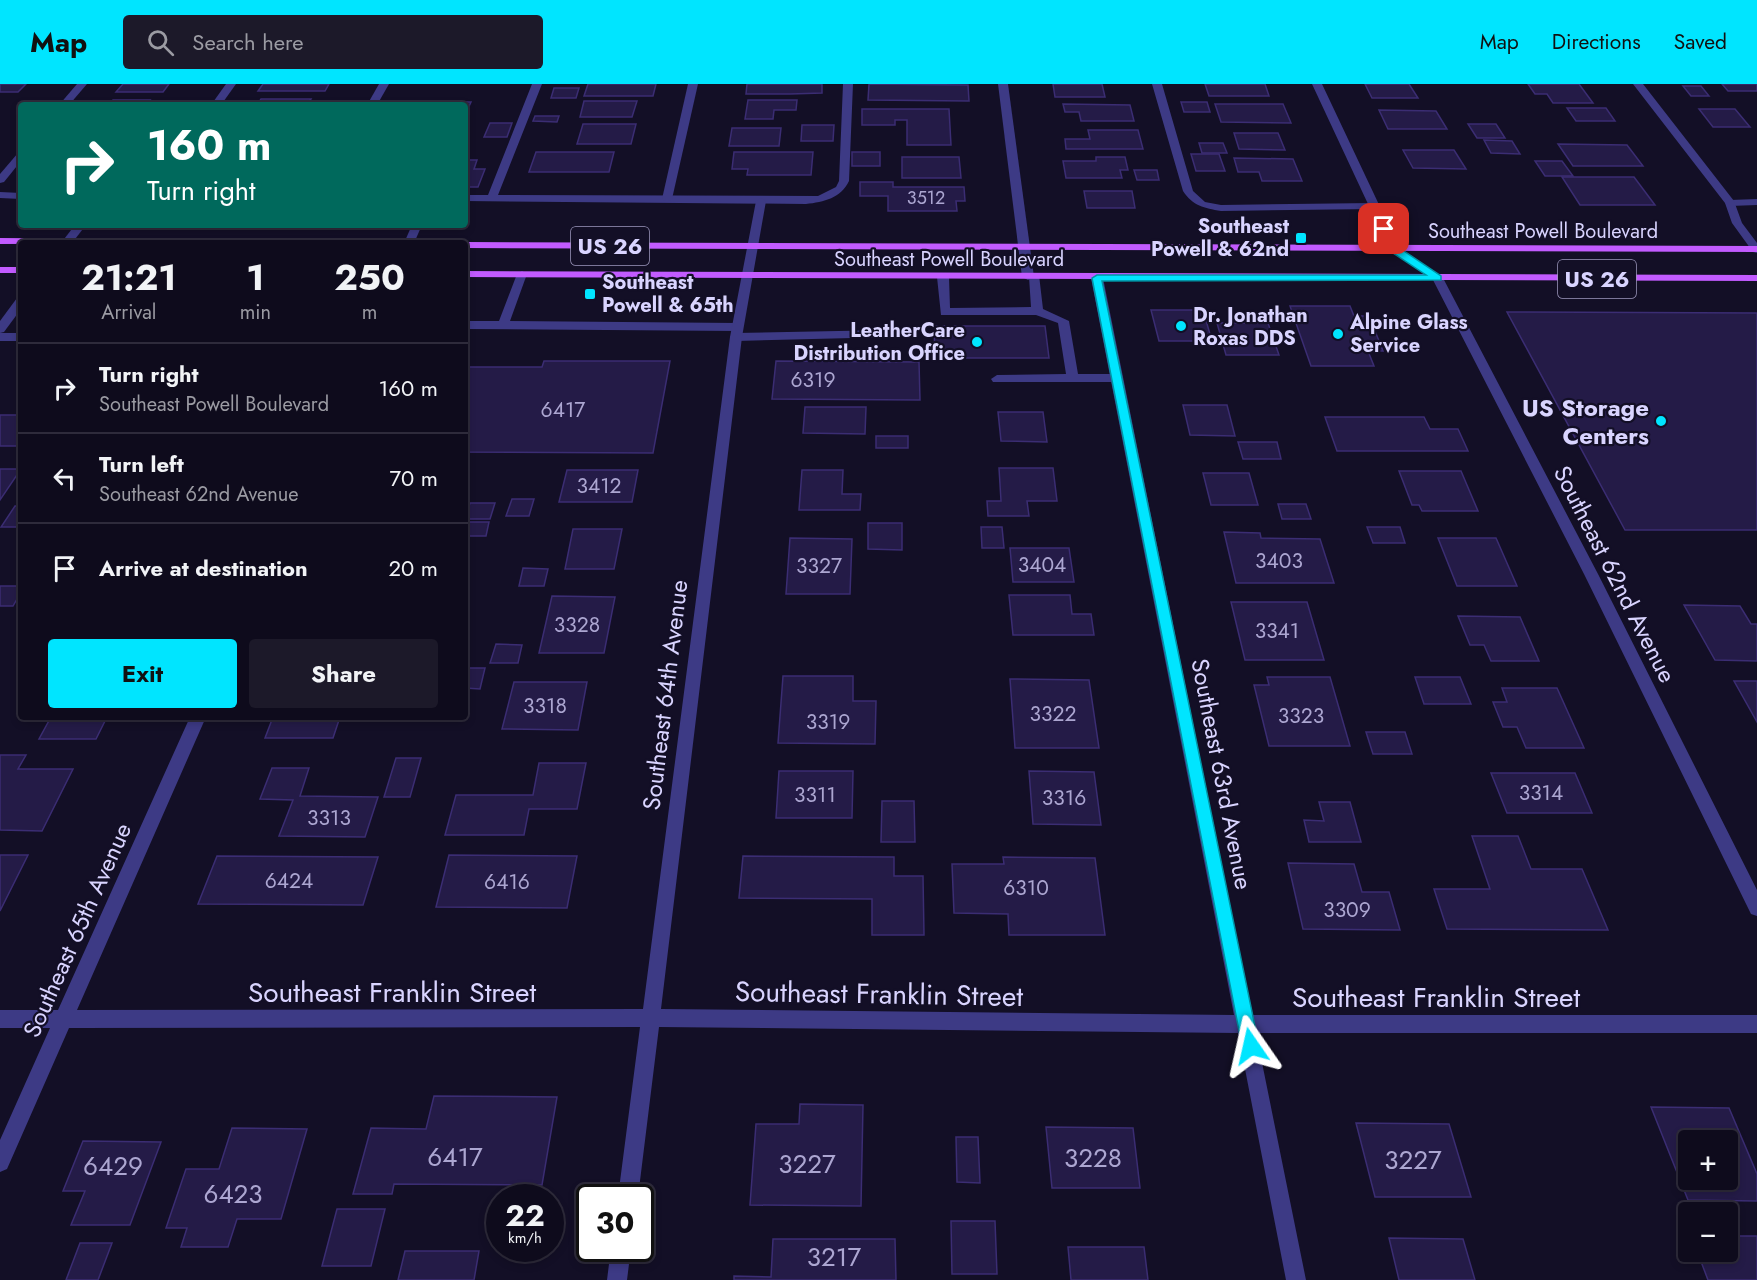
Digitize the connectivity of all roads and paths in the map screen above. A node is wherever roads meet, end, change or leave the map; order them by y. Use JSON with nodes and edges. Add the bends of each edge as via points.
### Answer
{"nodes":[{"id":1,"x":82,"y":84,"type":"edge"},
{"id":2,"x":231,"y":84,"type":"edge"},
{"id":3,"x":384,"y":84,"type":"edge"},
{"id":4,"x":537,"y":84,"type":"edge"},
{"id":5,"x":693,"y":84,"type":"edge"},
{"id":6,"x":848,"y":84,"type":"edge"},
{"id":7,"x":1003,"y":84,"type":"edge"},
{"id":8,"x":1158,"y":84,"type":"edge"},
{"id":9,"x":1317,"y":84,"type":"edge"},
{"id":10,"x":1638,"y":84,"type":"edge"},
{"id":11,"x":67,"y":102,"type":"edge"},
{"id":12,"x":218,"y":102,"type":"edge"},
{"id":13,"x":374,"y":102,"type":"edge"},
{"id":14,"x":18,"y":159,"type":"edge"},
{"id":15,"x":0,"y":180,"type":"edge"},
{"id":16,"x":0,"y":195,"type":"edge"},
{"id":17,"x":18,"y":196,"type":"edge"},
{"id":18,"x":468,"y":198,"type":"edge"},
{"id":19,"x":492,"y":198,"type":"junction"},
{"id":20,"x":667,"y":200,"type":"junction"},
{"id":21,"x":761,"y":201,"type":"junction"},
{"id":22,"x":1730,"y":202,"type":"junction"},
{"id":23,"x":1757,"y":202,"type":"edge"},
{"id":24,"x":1374,"y":206,"type":"junction"},
{"id":25,"x":79,"y":228,"type":"edge"},
{"id":26,"x":69,"y":240,"type":"edge"},
{"id":27,"x":0,"y":241,"type":"edge"},
{"id":28,"x":18,"y":241,"type":"edge"},
{"id":29,"x":468,"y":245,"type":"edge"},
{"id":30,"x":755,"y":247,"type":"junction"},
{"id":31,"x":1024,"y":248,"type":"junction"},
{"id":32,"x":1394,"y":249,"type":"junction"},
{"id":33,"x":1756,"y":249,"type":"edge"},
{"id":34,"x":0,"y":270,"type":"edge"},
{"id":35,"x":18,"y":270,"type":"edge"},
{"id":36,"x":468,"y":274,"type":"edge"},
{"id":37,"x":522,"y":274,"type":"junction"},
{"id":38,"x":746,"y":276,"type":"junction"},
{"id":39,"x":942,"y":277,"type":"junction"},
{"id":40,"x":1031,"y":277,"type":"junction"},
{"id":41,"x":1097,"y":278,"type":"junction"},
{"id":42,"x":1437,"y":278,"type":"junction"},
{"id":43,"x":1757,"y":278,"type":"edge"},
{"id":44,"x":18,"y":305,"type":"edge"},
{"id":45,"x":1037,"y":311,"type":"junction"},
{"id":46,"x":468,"y":325,"type":"edge"},
{"id":47,"x":503,"y":325,"type":"junction"},
{"id":48,"x":0,"y":329,"type":"edge"},
{"id":49,"x":737,"y":332,"type":"junction"},
{"id":50,"x":889,"y":334,"type":"dead end"},
{"id":51,"x":0,"y":337,"type":"edge"},
{"id":52,"x":18,"y":337,"type":"edge"},
{"id":53,"x":1073,"y":378,"type":"junction"},
{"id":54,"x":1117,"y":378,"type":"junction"},
{"id":55,"x":997,"y":379,"type":"dead end"},
{"id":56,"x":197,"y":720,"type":"edge"},
{"id":57,"x":1757,"y":908,"type":"edge"},
{"id":58,"x":650,"y":1018,"type":"junction"},
{"id":59,"x":0,"y":1019,"type":"edge"},
{"id":60,"x":63,"y":1020,"type":"junction"},
{"id":61,"x":1247,"y":1024,"type":"junction"},
{"id":62,"x":1757,"y":1024,"type":"edge"},
{"id":63,"x":0,"y":1162,"type":"edge"},
{"id":64,"x":630,"y":1184,"type":"edge"},
{"id":65,"x":619,"y":1262,"type":"edge"},
{"id":66,"x":617,"y":1280,"type":"edge"},
{"id":67,"x":1296,"y":1280,"type":"edge"}],
"edges":[{"from":1,"to":11,"type":"street"},
{"from":2,"to":12,"type":"street"},
{"from":3,"to":13,"type":"street"},
{"from":4,"to":19,"type":"street"},
{"from":5,"to":20,"type":"street"},
{"from":6,"to":21,"type":"street","via":[[844,181],[840,189],[821,199]]},
{"from":7,"to":31,"type":"street"},
{"from":8,"to":24,"type":"street","via":[[1188,191],[1194,200],[1221,208]]},
{"from":9,"to":24,"type":"street"},
{"from":10,"to":22,"type":"street"},
{"from":14,"to":15,"type":"street"},
{"from":16,"to":17,"type":"street"},
{"from":18,"to":19,"type":"street"},
{"from":19,"to":20,"type":"street"},
{"from":20,"to":21,"type":"street"},
{"from":21,"to":30,"type":"street","name":"Southeast 64th Avenue"},
{"from":22,"to":23,"type":"street"},
{"from":22,"to":33,"type":"street","via":[[1737,223]]},
{"from":24,"to":32,"type":"street"},
{"from":25,"to":26,"type":"street"},
{"from":27,"to":28,"type":"main road"},
{"from":29,"to":30,"type":"main road","name":"Southeast Powell Boulevard","number":"US 26"},
{"from":30,"to":31,"type":"main road","name":"Southeast Powell Boulevard","number":"US 26"},
{"from":30,"to":38,"type":"street","name":"Southeast 64th Avenue"},
{"from":31,"to":32,"type":"main road","name":"Southeast Powell Boulevard","number":"US 26"},
{"from":31,"to":40,"type":"street"},
{"from":32,"to":33,"type":"main road","name":"Southeast Powell Boulevard","number":"US 26"},
{"from":32,"to":42,"type":"street","name":"Southeast 62nd Avenue"},
{"from":34,"to":35,"type":"main road"},
{"from":36,"to":37,"type":"main road","name":"Southeast Powell Boulevard","number":"US 26"},
{"from":37,"to":38,"type":"main road","name":"Southeast Powell Boulevard","number":"US 26"},
{"from":37,"to":47,"type":"street"},
{"from":38,"to":39,"type":"main road","name":"Southeast Powell Boulevard","number":"US 26"},
{"from":38,"to":49,"type":"street","name":"Southeast 64th Avenue"},
{"from":39,"to":40,"type":"main road","name":"Southeast Powell Boulevard","number":"US 26"},
{"from":39,"to":45,"type":"street","via":[[945,312]]},
{"from":40,"to":41,"type":"main road","name":"Southeast Powell Boulevard","number":"US 26"},
{"from":40,"to":45,"type":"street"},
{"from":41,"to":42,"type":"main road","name":"Southeast Powell Boulevard","number":"US 26"},
{"from":41,"to":54,"type":"street","name":"Southeast 63rd Avenue"},
{"from":42,"to":43,"type":"main road","name":"Southeast Powell Boulevard","number":"US 26"},
{"from":42,"to":57,"type":"street","name":"Southeast 62nd Avenue","via":[[1591,574]]},
{"from":44,"to":48,"type":"street"},
{"from":45,"to":53,"type":"street","via":[[1063,321]]},
{"from":46,"to":47,"type":"street"},
{"from":47,"to":49,"type":"street"},
{"from":49,"to":50,"type":"street"},
{"from":49,"to":58,"type":"street","name":"Southeast 64th Avenue"},
{"from":51,"to":52,"type":"street"},
{"from":53,"to":54,"type":"street"},
{"from":53,"to":55,"type":"street"},
{"from":54,"to":61,"type":"street","name":"Southeast 63rd Avenue"},
{"from":56,"to":60,"type":"street","name":"Southeast 65th Avenue"},
{"from":58,"to":60,"type":"street","name":"Southeast Franklin Street"},
{"from":58,"to":61,"type":"street","name":"Southeast Franklin Street"},
{"from":58,"to":64,"type":"street","name":"Southeast 64th Avenue"},
{"from":59,"to":60,"type":"street","name":"Southeast Franklin Street"},
{"from":60,"to":63,"type":"street","name":"Southeast 65th Avenue"},
{"from":61,"to":62,"type":"street","name":"Southeast Franklin Street"},
{"from":61,"to":67,"type":"street","name":"Southeast 63rd Avenue"},
{"from":65,"to":66,"type":"street"}]}
